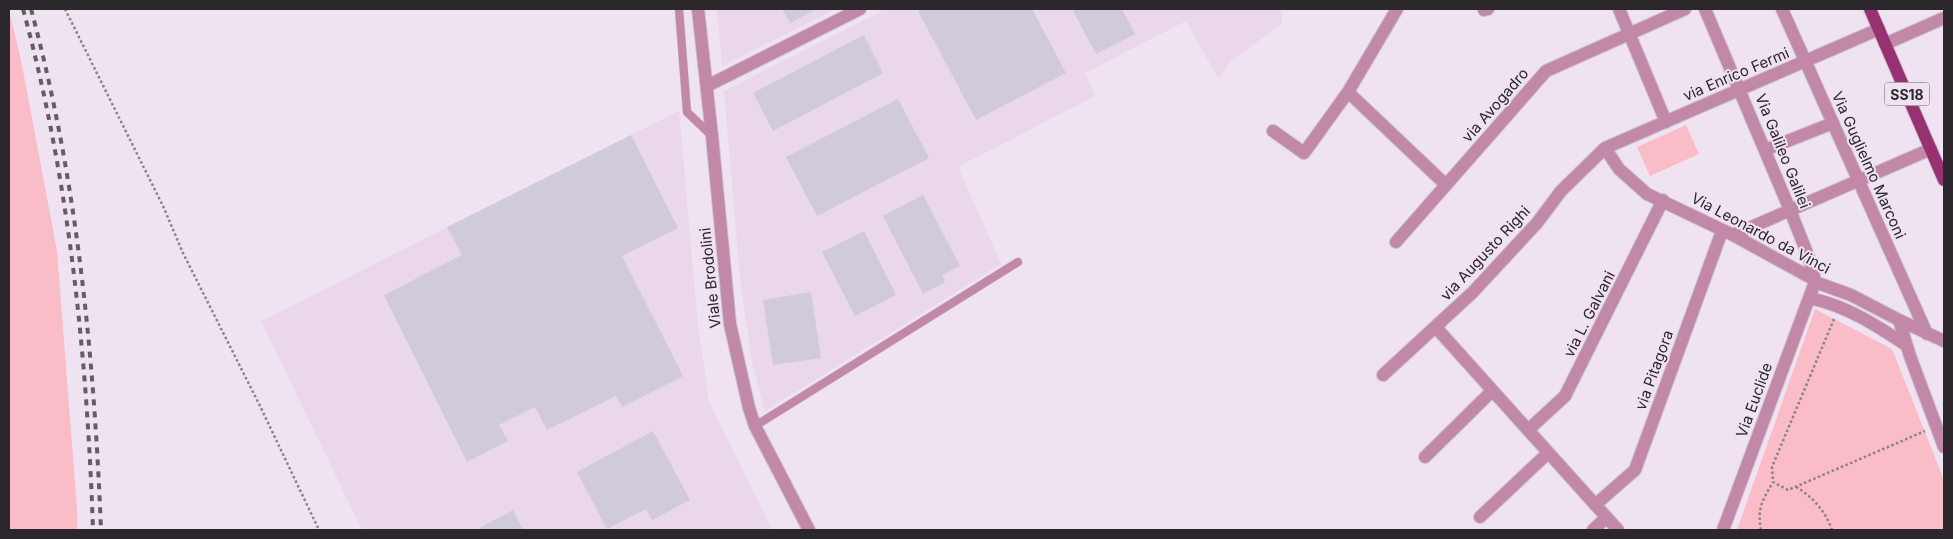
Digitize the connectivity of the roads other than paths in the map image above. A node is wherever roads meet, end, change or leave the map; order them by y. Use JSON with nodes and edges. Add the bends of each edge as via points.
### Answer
{"nodes":[{"id":1,"x":679,"y":9,"type":"edge"},
{"id":2,"x":698,"y":9,"type":"edge"},
{"id":3,"x":860,"y":9,"type":"edge"},
{"id":4,"x":1397,"y":9,"type":"edge"},
{"id":5,"x":1619,"y":9,"type":"edge"},
{"id":6,"x":1685,"y":9,"type":"edge"},
{"id":7,"x":1705,"y":9,"type":"edge"},
{"id":8,"x":1782,"y":9,"type":"edge"},
{"id":9,"x":1870,"y":9,"type":"edge"},
{"id":10,"x":1944,"y":18,"type":"edge"},
{"id":11,"x":1879,"y":29,"type":"junction"},
{"id":12,"x":1630,"y":34,"type":"junction"},
{"id":13,"x":1885,"y":44,"type":"junction"},
{"id":14,"x":1805,"y":62,"type":"junction"},
{"id":15,"x":707,"y":86,"type":"junction"},
{"id":16,"x":1740,"y":90,"type":"junction"},
{"id":17,"x":1348,"y":92,"type":"junction"},
{"id":18,"x":1666,"y":122,"type":"junction"},
{"id":19,"x":1832,"y":122,"type":"junction"},
{"id":20,"x":1273,"y":131,"type":"dead end"},
{"id":21,"x":712,"y":136,"type":"junction"},
{"id":22,"x":1605,"y":148,"type":"junction"},
{"id":23,"x":1931,"y":149,"type":"junction"},
{"id":24,"x":1765,"y":150,"type":"junction"},
{"id":25,"x":1859,"y":180,"type":"junction"},
{"id":26,"x":1944,"y":180,"type":"edge"},
{"id":27,"x":1446,"y":185,"type":"junction"},
{"id":28,"x":1663,"y":200,"type":"junction"},
{"id":29,"x":1790,"y":210,"type":"junction"},
{"id":30,"x":1728,"y":233,"type":"junction"},
{"id":31,"x":1396,"y":242,"type":"dead end"},
{"id":32,"x":1018,"y":262,"type":"dead end"},
{"id":33,"x":1815,"y":281,"type":"junction"},
{"id":34,"x":1809,"y":298,"type":"junction"},
{"id":35,"x":1899,"y":320,"type":"junction"},
{"id":36,"x":1437,"y":326,"type":"junction"},
{"id":37,"x":1927,"y":334,"type":"junction"},
{"id":38,"x":1944,"y":341,"type":"edge"},
{"id":39,"x":1906,"y":345,"type":"junction"},
{"id":40,"x":1383,"y":375,"type":"dead end"},
{"id":41,"x":1492,"y":391,"type":"junction"},
{"id":42,"x":756,"y":426,"type":"junction"},
{"id":43,"x":1528,"y":430,"type":"junction"},
{"id":44,"x":1944,"y":447,"type":"edge"},
{"id":45,"x":1548,"y":453,"type":"junction"},
{"id":46,"x":1425,"y":457,"type":"dead end"},
{"id":47,"x":1595,"y":505,"type":"junction"},
{"id":48,"x":1480,"y":517,"type":"dead end"},
{"id":49,"x":1606,"y":518,"type":"junction"},
{"id":50,"x":808,"y":530,"type":"edge"},
{"id":51,"x":1593,"y":530,"type":"edge"},
{"id":52,"x":1618,"y":530,"type":"edge"},
{"id":53,"x":1723,"y":530,"type":"edge"}],
"edges":[{"from":1,"to":21,"type":"lane","via":[[687,112]]},
{"from":2,"to":15,"type":"street","name":"Viale Brodolini"},
{"from":3,"to":15,"type":"street"},
{"from":4,"to":17,"type":"street"},
{"from":5,"to":12,"type":"street"},
{"from":6,"to":12,"type":"street","name":"via Avogadro"},
{"from":7,"to":16,"type":"street","name":"Via Galileo Galilei"},
{"from":8,"to":14,"type":"street","name":"Via Guglielmo Marconi"},
{"from":9,"to":11,"type":"main road","number":"SS18"},
{"from":10,"to":13,"type":"street"},
{"from":11,"to":13,"type":"main road","number":"SS18"},
{"from":11,"to":14,"type":"street","name":"via Enrico Fermi"},
{"from":12,"to":18,"type":"street"},
{"from":12,"to":27,"type":"street","name":"via Avogadro","via":[[1546,72]]},
{"from":13,"to":23,"type":"main road","number":"SS18"},
{"from":14,"to":16,"type":"street","name":"via Enrico Fermi"},
{"from":14,"to":19,"type":"street","name":"Via Guglielmo Marconi"},
{"from":15,"to":21,"type":"street","name":"Viale Brodolini"},
{"from":16,"to":18,"type":"street","name":"via Enrico Fermi"},
{"from":16,"to":24,"type":"street","name":"Via Galileo Galilei"},
{"from":17,"to":20,"type":"street","via":[[1304,153]]},
{"from":17,"to":27,"type":"street"},
{"from":18,"to":22,"type":"street","name":"via Enrico Fermi"},
{"from":19,"to":24,"type":"street"},
{"from":19,"to":25,"type":"street","name":"Via Guglielmo Marconi"},
{"from":21,"to":42,"type":"street","name":"Viale Brodolini","via":[[730,324]]},
{"from":22,"to":28,"type":"street","name":"Via Leonardo da Vinci","via":[[1619,169],[1647,194]]},
{"from":22,"to":36,"type":"street","name":"via Augusto Righi","via":[[1561,191],[1473,292]]},
{"from":23,"to":25,"type":"street"},
{"from":23,"to":26,"type":"main road","number":"SS18"},
{"from":24,"to":29,"type":"street","name":"Via Galileo Galilei"},
{"from":25,"to":29,"type":"street"},
{"from":25,"to":37,"type":"street","name":"Via Guglielmo Marconi"},
{"from":27,"to":31,"type":"street","name":"via Avogadro"},
{"from":28,"to":30,"type":"street","name":"Via Leonardo da Vinci"},
{"from":28,"to":43,"type":"street","name":"via L. Galvani","via":[[1565,396]]},
{"from":29,"to":30,"type":"street"},
{"from":29,"to":33,"type":"street","name":"Via Galileo Galilei"},
{"from":30,"to":33,"type":"street","name":"Via Leonardo da Vinci"},
{"from":30,"to":47,"type":"street","name":"via Pitagora","via":[[1635,470]]},
{"from":32,"to":42,"type":"lane"},
{"from":33,"to":34,"type":"street","name":"Via Euclide"},
{"from":33,"to":35,"type":"street","name":"Via Leonardo da Vinci"},
{"from":34,"to":39,"type":"street","via":[[1826,301],[1857,315]]},
{"from":34,"to":53,"type":"street","name":"Via Euclide"},
{"from":35,"to":37,"type":"street","name":"Via Leonardo da Vinci"},
{"from":35,"to":39,"type":"street"},
{"from":36,"to":40,"type":"street","name":"via Augusto Righi"},
{"from":36,"to":41,"type":"street"},
{"from":37,"to":38,"type":"street","name":"Via Leonardo da Vinci"},
{"from":39,"to":44,"type":"street"},
{"from":41,"to":43,"type":"street"},
{"from":41,"to":46,"type":"street"},
{"from":42,"to":50,"type":"street","name":"Viale Brodolini"},
{"from":43,"to":45,"type":"street"},
{"from":45,"to":47,"type":"street"},
{"from":45,"to":48,"type":"street"},
{"from":47,"to":49,"type":"street"},
{"from":49,"to":51,"type":"street"},
{"from":49,"to":52,"type":"street"}]}
